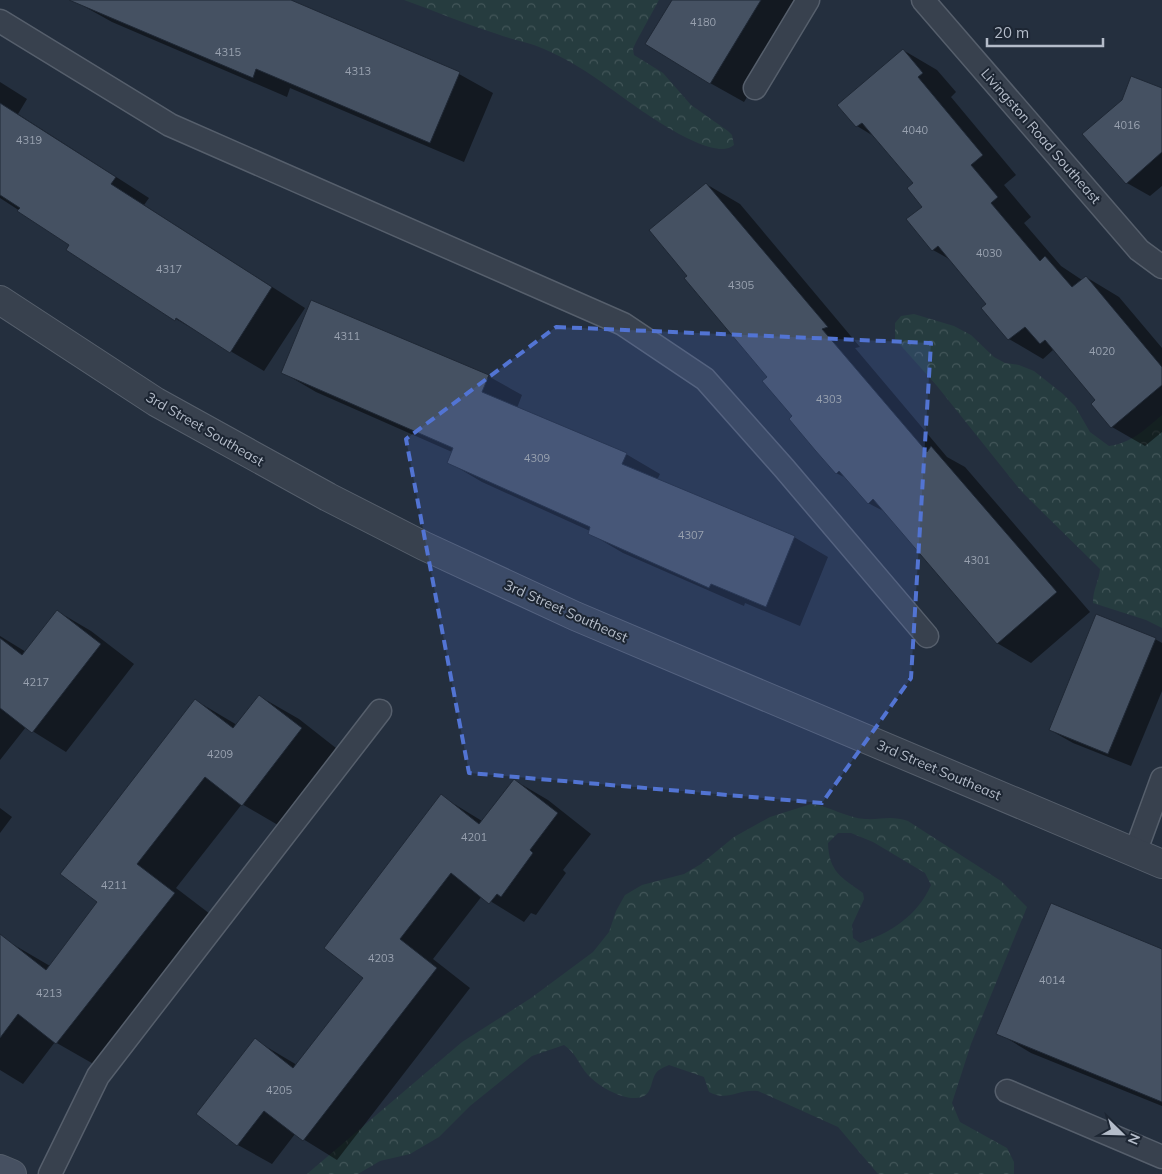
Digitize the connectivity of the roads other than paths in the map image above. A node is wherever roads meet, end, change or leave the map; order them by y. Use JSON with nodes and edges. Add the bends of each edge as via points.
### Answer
{"nodes":[{"id":1,"x":808,"y":0,"type":"edge"},
{"id":2,"x":924,"y":0,"type":"edge"},
{"id":3,"x":0,"y":21,"type":"edge"},
{"id":4,"x":755,"y":88,"type":"dead end"},
{"id":5,"x":1162,"y":267,"type":"edge"},
{"id":6,"x":0,"y":300,"type":"edge"},
{"id":7,"x":926,"y":636,"type":"dead end"},
{"id":8,"x":380,"y":711,"type":"dead end"},
{"id":9,"x":1162,"y":779,"type":"edge"},
{"id":10,"x":1135,"y":852,"type":"junction"},
{"id":11,"x":1162,"y":864,"type":"edge"},
{"id":12,"x":1008,"y":1091,"type":"dead end"},
{"id":13,"x":1162,"y":1157,"type":"edge"},
{"id":14,"x":1162,"y":1164,"type":"edge"},
{"id":15,"x":0,"y":1169,"type":"edge"},
{"id":16,"x":12,"y":1174,"type":"edge"},
{"id":17,"x":50,"y":1174,"type":"edge"},
{"id":18,"x":1158,"y":1174,"type":"edge"}],
"edges":[{"from":1,"to":4,"type":"lane"},
{"from":2,"to":5,"type":"lane","name":"Livingston Road Southeast","via":[[1139,250]]},
{"from":3,"to":7,"type":"lane","via":[[170,125],[623,324],[705,379]]},
{"from":6,"to":10,"type":"street","name":"3rd Street Southeast","via":[[156,402],[424,546],[574,616]]},
{"from":8,"to":17,"type":"lane","via":[[98,1076]]},
{"from":9,"to":10,"type":"lane"},
{"from":10,"to":11,"type":"street","name":"3rd Street Southeast"},
{"from":12,"to":13,"type":"lane"},
{"from":14,"to":18,"type":"lane"},
{"from":15,"to":16,"type":"street"}]}
